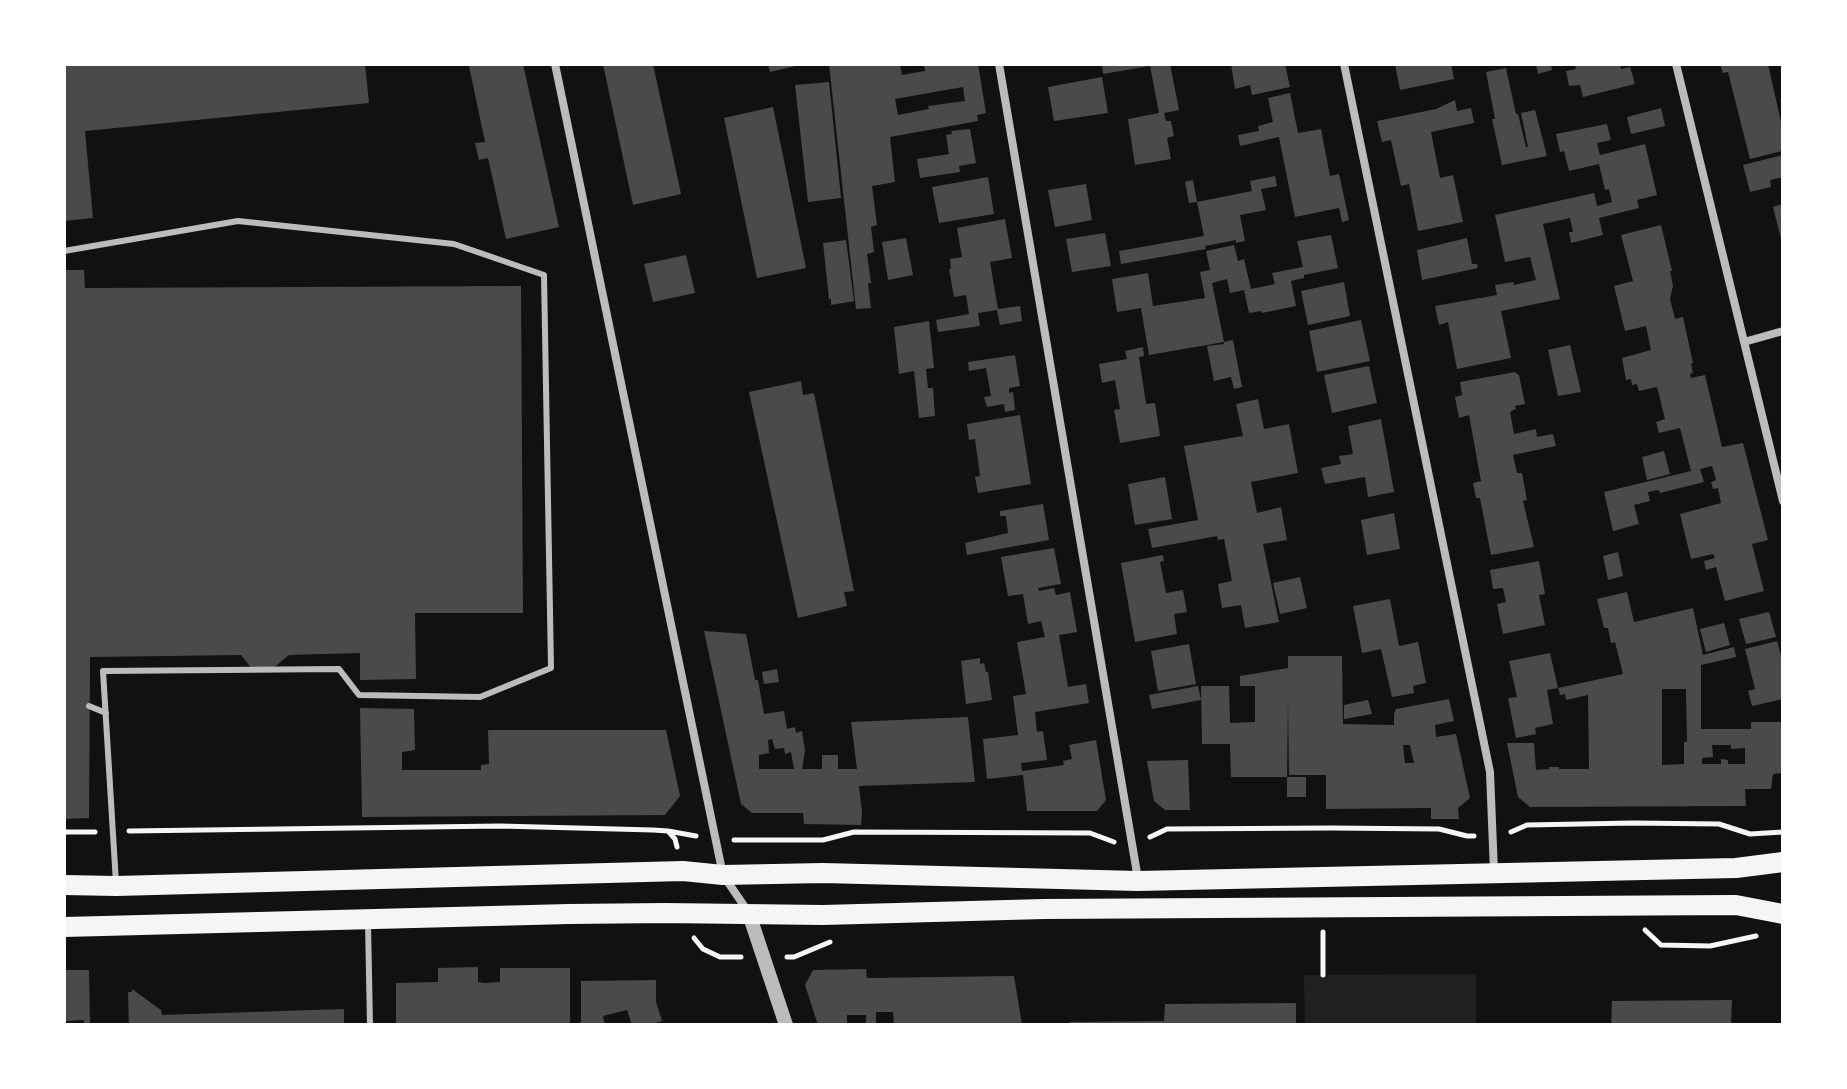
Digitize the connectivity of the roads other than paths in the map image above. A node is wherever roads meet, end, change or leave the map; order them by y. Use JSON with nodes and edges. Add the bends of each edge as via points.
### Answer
{"nodes":[{"id":1,"x":555,"y":64,"type":"edge"},
{"id":2,"x":999,"y":64,"type":"edge"},
{"id":3,"x":1344,"y":64,"type":"edge"},
{"id":4,"x":1676,"y":64,"type":"edge"},
{"id":5,"x":64,"y":251,"type":"edge"},
{"id":6,"x":1783,"y":331,"type":"edge"},
{"id":7,"x":1744,"y":342,"type":"junction"},
{"id":8,"x":1783,"y":501,"type":"edge"},
{"id":9,"x":89,"y":706,"type":"dead end"},
{"id":10,"x":106,"y":713,"type":"junction"},
{"id":11,"x":1783,"y":862,"type":"edge"},
{"id":12,"x":1736,"y":868,"type":"junction"},
{"id":13,"x":1783,"y":869,"type":"edge"},
{"id":14,"x":1494,"y":874,"type":"junction"},
{"id":15,"x":723,"y":875,"type":"junction"},
{"id":16,"x":1138,"y":881,"type":"junction"},
{"id":17,"x":64,"y":885,"type":"edge"},
{"id":18,"x":116,"y":886,"type":"junction"},
{"id":19,"x":1783,"y":904,"type":"edge"},
{"id":20,"x":1736,"y":905,"type":"junction"},
{"id":21,"x":749,"y":914,"type":"junction"},
{"id":22,"x":1783,"y":914,"type":"edge"},
{"id":23,"x":368,"y":919,"type":"junction"},
{"id":24,"x":64,"y":927,"type":"edge"},
{"id":25,"x":370,"y":1025,"type":"edge"},
{"id":26,"x":786,"y":1025,"type":"edge"}],
"edges":[{"from":1,"to":15,"type":"street"},
{"from":2,"to":16,"type":"street"},
{"from":3,"to":14,"type":"street","via":[[1490,772]]},
{"from":4,"to":7,"type":"street"},
{"from":5,"to":10,"type":"lane","via":[[238,221],[454,244],[544,275],[551,668],[480,697],[359,695],[339,669],[103,671]]},
{"from":6,"to":7,"type":"street"},
{"from":7,"to":8,"type":"street"},
{"from":9,"to":10,"type":"lane"},
{"from":10,"to":18,"type":"lane"},
{"from":11,"to":12,"type":"main road"},
{"from":12,"to":13,"type":"main road"},
{"from":12,"to":14,"type":"main road"},
{"from":14,"to":16,"type":"main road"},
{"from":15,"to":16,"type":"main road"},
{"from":15,"to":18,"type":"main road","via":[[661,871]]},
{"from":15,"to":21,"type":"street"},
{"from":17,"to":18,"type":"main road"},
{"from":19,"to":20,"type":"main road"},
{"from":20,"to":21,"type":"main road"},
{"from":20,"to":22,"type":"main road"},
{"from":21,"to":23,"type":"main road"},
{"from":21,"to":26,"type":"street"},
{"from":23,"to":24,"type":"main road"},
{"from":23,"to":25,"type":"lane"}]}
